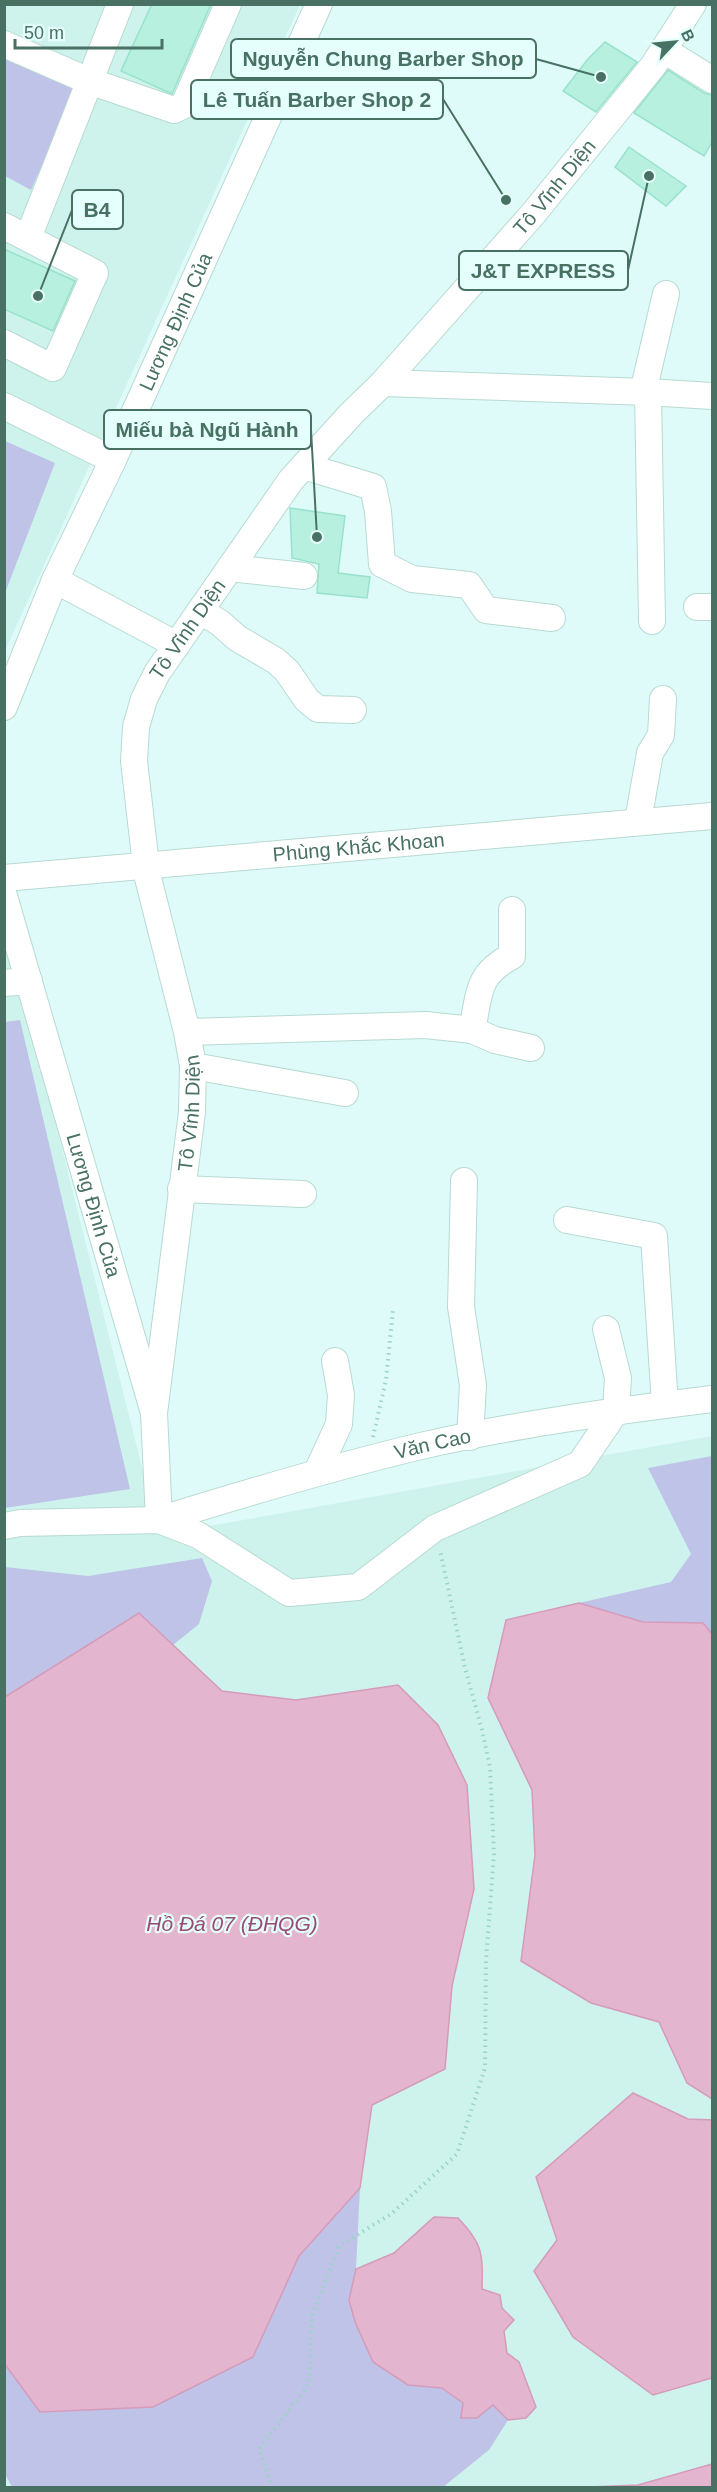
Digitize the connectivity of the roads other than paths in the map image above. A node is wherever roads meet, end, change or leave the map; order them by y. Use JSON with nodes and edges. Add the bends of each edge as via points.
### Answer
{"nodes":[{"id":1,"x":120,"y":4,"type":"edge"},
{"id":2,"x":228,"y":4,"type":"edge"},
{"id":3,"x":319,"y":4,"type":"edge"},
{"id":4,"x":693,"y":4,"type":"edge"},
{"id":5,"x":4,"y":44,"type":"edge"},
{"id":6,"x":664,"y":50,"type":"junction"},
{"id":7,"x":712,"y":80,"type":"edge"},
{"id":8,"x":89,"y":81,"type":"junction"},
{"id":9,"x":4,"y":226,"type":"edge"},
{"id":10,"x":28,"y":238,"type":"junction"},
{"id":11,"x":666,"y":294,"type":"dead end"},
{"id":12,"x":4,"y":343,"type":"edge"},
{"id":13,"x":383,"y":383,"type":"junction"},
{"id":14,"x":645,"y":392,"type":"junction"},
{"id":15,"x":712,"y":396,"type":"edge"},
{"id":16,"x":4,"y":406,"type":"edge"},
{"id":17,"x":112,"y":460,"type":"junction"},
{"id":18,"x":304,"y":466,"type":"junction"},
{"id":19,"x":230,"y":568,"type":"junction"},
{"id":20,"x":304,"y":576,"type":"dead end"},
{"id":21,"x":55,"y":580,"type":"junction"},
{"id":22,"x":201,"y":611,"type":"junction"},
{"id":23,"x":552,"y":618,"type":"dead end"},
{"id":24,"x":652,"y":621,"type":"dead end"},
{"id":25,"x":177,"y":645,"type":"junction"},
{"id":26,"x":663,"y":699,"type":"dead end"},
{"id":27,"x":4,"y":707,"type":"edge"},
{"id":28,"x":353,"y":710,"type":"dead end"},
{"id":29,"x":712,"y":816,"type":"edge"},
{"id":30,"x":638,"y":821,"type":"junction"},
{"id":31,"x":146,"y":865,"type":"junction"},
{"id":32,"x":4,"y":878,"type":"edge"},
{"id":33,"x":4,"y":896,"type":"edge"},
{"id":34,"x":512,"y":910,"type":"dead end"},
{"id":35,"x":15,"y":970,"type":"edge"},
{"id":36,"x":472,"y":1030,"type":"junction"},
{"id":37,"x":187,"y":1032,"type":"junction"},
{"id":38,"x":531,"y":1048,"type":"dead end"},
{"id":39,"x":193,"y":1066,"type":"junction"},
{"id":40,"x":345,"y":1093,"type":"dead end"},
{"id":41,"x":464,"y":1181,"type":"dead end"},
{"id":42,"x":181,"y":1189,"type":"junction"},
{"id":43,"x":303,"y":1194,"type":"dead end"},
{"id":44,"x":567,"y":1220,"type":"dead end"},
{"id":45,"x":606,"y":1329,"type":"dead end"},
{"id":46,"x":335,"y":1361,"type":"dead end"},
{"id":47,"x":712,"y":1399,"type":"edge"},
{"id":48,"x":665,"y":1405,"type":"junction"},
{"id":49,"x":616,"y":1411,"type":"junction"},
{"id":50,"x":154,"y":1413,"type":"junction"},
{"id":51,"x":470,"y":1437,"type":"junction"},
{"id":52,"x":317,"y":1472,"type":"junction"},
{"id":53,"x":159,"y":1520,"type":"junction"},
{"id":54,"x":4,"y":1526,"type":"edge"}],
"edges":[{"from":1,"to":8,"type":"street"},
{"from":2,"to":8,"type":"street","via":[[184,105],[174,110],[162,108]]},
{"from":3,"to":17,"type":"street","name":"Lương Định Của"},
{"from":4,"to":6,"type":"street","name":"Tô Vĩnh Diện"},
{"from":5,"to":8,"type":"street"},
{"from":6,"to":7,"type":"street"},
{"from":6,"to":13,"type":"street","name":"Tô Vĩnh Diện","via":[[533,214]]},
{"from":8,"to":10,"type":"street"},
{"from":9,"to":10,"type":"street"},
{"from":10,"to":12,"type":"street","via":[[95,273],[53,368]]},
{"from":11,"to":14,"type":"street"},
{"from":13,"to":14,"type":"street"},
{"from":13,"to":18,"type":"street","name":"Tô Vĩnh Diện"},
{"from":14,"to":15,"type":"street"},
{"from":14,"to":24,"type":"street"},
{"from":16,"to":17,"type":"street"},
{"from":17,"to":21,"type":"street","name":"Lương Định Của"},
{"from":18,"to":19,"type":"street","name":"Tô Vĩnh Diện"},
{"from":18,"to":23,"type":"street","via":[[373,487],[382,564],[412,579],[469,585],[486,610]]},
{"from":19,"to":20,"type":"street"},
{"from":19,"to":22,"type":"street","name":"Tô Vĩnh Diện"},
{"from":21,"to":25,"type":"street"},
{"from":21,"to":27,"type":"street","name":"Lương Định Của"},
{"from":22,"to":25,"type":"street","name":"Tô Vĩnh Diện"},
{"from":22,"to":28,"type":"street","via":[[276,661],[318,709]]},
{"from":25,"to":31,"type":"street","name":"Tô Vĩnh Diện","via":[[157,673],[136,727],[134,761]]},
{"from":26,"to":30,"type":"street","via":[[661,735],[650,753]]},
{"from":29,"to":30,"type":"street","name":"Phùng Khắc Khoan"},
{"from":30,"to":31,"type":"street","name":"Phùng Khắc Khoan"},
{"from":31,"to":32,"type":"street","name":"Phùng Khắc Khoan"},
{"from":31,"to":37,"type":"street","name":"Tô Vĩnh Diện"},
{"from":33,"to":35,"type":"street","name":"Lương Định Của"},
{"from":34,"to":36,"type":"street","via":[[512,956],[484,977]]},
{"from":35,"to":50,"type":"street","name":"Lương Định Của"},
{"from":36,"to":37,"type":"street","via":[[426,1025]]},
{"from":36,"to":38,"type":"street"},
{"from":37,"to":39,"type":"street","name":"Tô Vĩnh Diện"},
{"from":39,"to":40,"type":"street"},
{"from":39,"to":42,"type":"street","name":"Tô Vĩnh Diện","via":[[192,1112]]},
{"from":41,"to":51,"type":"street","via":[[461,1307],[473,1385]]},
{"from":42,"to":43,"type":"street"},
{"from":42,"to":50,"type":"street","name":"Tô Vĩnh Diện"},
{"from":44,"to":48,"type":"street","via":[[654,1236]]},
{"from":45,"to":49,"type":"street","via":[[618,1378]]},
{"from":46,"to":52,"type":"street","via":[[341,1395],[339,1424]]},
{"from":47,"to":48,"type":"street","name":"Văn Cao"},
{"from":48,"to":49,"type":"street","name":"Văn Cao"},
{"from":49,"to":51,"type":"street","name":"Văn Cao"},
{"from":49,"to":53,"type":"street","via":[[580,1464],[435,1528],[358,1587],[289,1593],[198,1535]]},
{"from":50,"to":53,"type":"street","name":"Lương Định Của"},
{"from":51,"to":52,"type":"street","name":"Văn Cao"},
{"from":52,"to":53,"type":"street","name":"Văn Cao"},
{"from":53,"to":54,"type":"street","via":[[20,1522]]}]}
